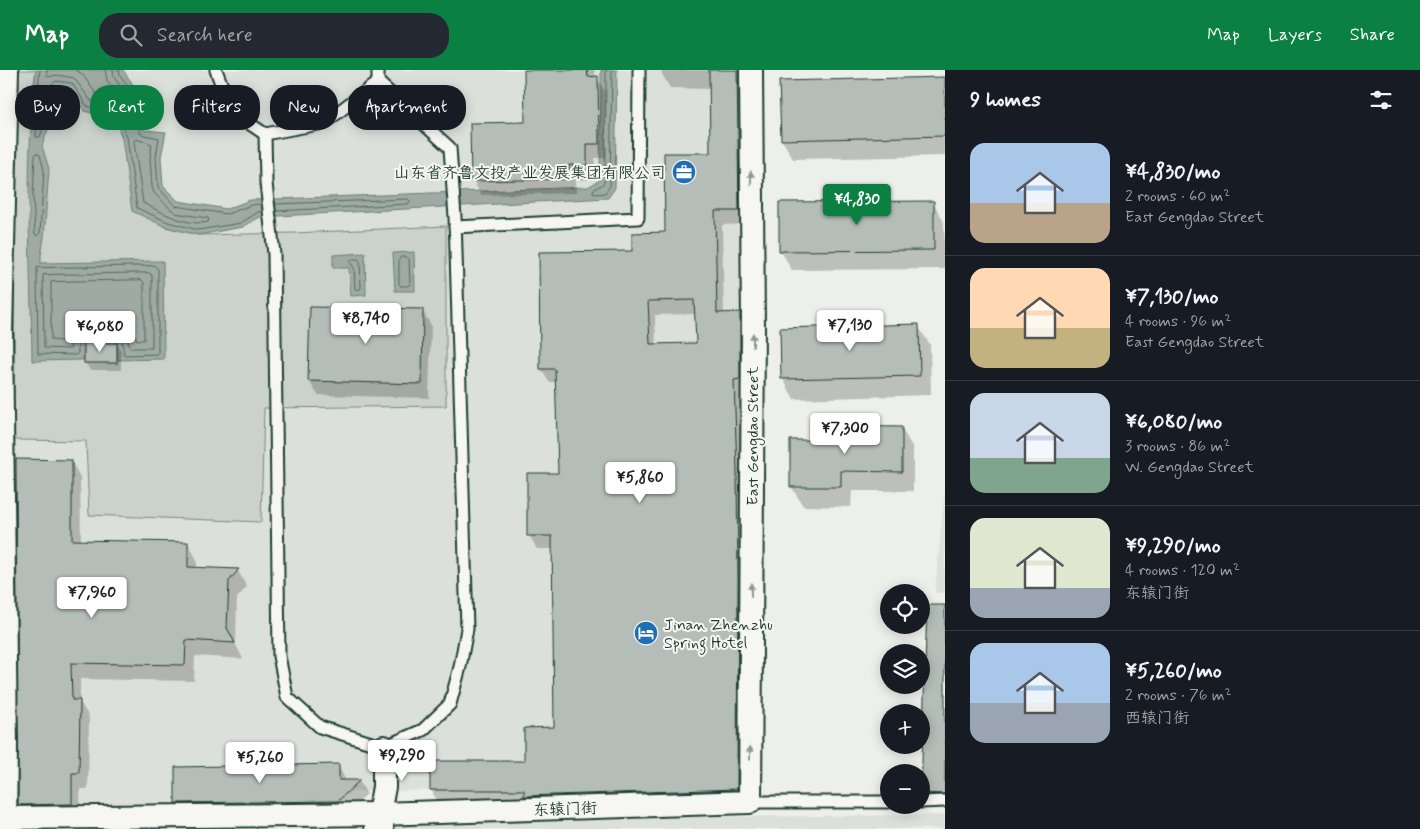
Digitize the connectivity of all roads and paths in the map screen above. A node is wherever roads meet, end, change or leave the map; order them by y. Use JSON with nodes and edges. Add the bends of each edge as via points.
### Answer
{"nodes":[{"id":1,"x":7,"y":70,"type":"edge"},
{"id":2,"x":216,"y":70,"type":"edge"},
{"id":3,"x":378,"y":70,"type":"edge"},
{"id":4,"x":639,"y":70,"type":"edge"},
{"id":5,"x":750,"y":70,"type":"edge"},
{"id":6,"x":378,"y":82,"type":"junction"},
{"id":7,"x":265,"y":134,"type":"junction"},
{"id":8,"x":455,"y":227,"type":"junction"},
{"id":9,"x":3,"y":745,"type":"edge"},
{"id":10,"x":384,"y":747,"type":"junction"},
{"id":11,"x":945,"y":801,"type":"edge"},
{"id":12,"x":750,"y":802,"type":"junction"},
{"id":13,"x":880,"y":802,"type":"edge"},
{"id":14,"x":930,"y":802,"type":"edge"},
{"id":15,"x":379,"y":821,"type":"edge"},
{"id":16,"x":5,"y":824,"type":"edge"}],
"edges":[{"from":1,"to":9,"type":"street","via":[[1,333]]},
{"from":2,"to":7,"type":"lane","via":[[225,94],[250,124]]},
{"from":3,"to":6,"type":"lane"},
{"from":4,"to":8,"type":"lane","via":[[638,218]]},
{"from":12,"to":5,"type":"street","name":"East Gengdao Street","one_way":true,"via":[[753,336]]},
{"from":6,"to":7,"type":"lane","via":[[324,123]]},
{"from":6,"to":8,"type":"lane","via":[[450,148]]},
{"from":7,"to":10,"type":"lane","via":[[266,183],[274,254],[280,656],[287,697],[320,727]]},
{"from":8,"to":10,"type":"lane","via":[[467,630],[450,704],[423,730]]},
{"from":9,"to":16,"type":"street"},
{"from":10,"to":15,"type":"street","via":[[384,787]]},
{"from":11,"to":14,"type":"lane"},
{"from":12,"to":13,"type":"lane"},
{"from":12,"to":15,"type":"street","name":"东辕门街"},
{"from":15,"to":16,"type":"street","name":"东辕门街"}]}
